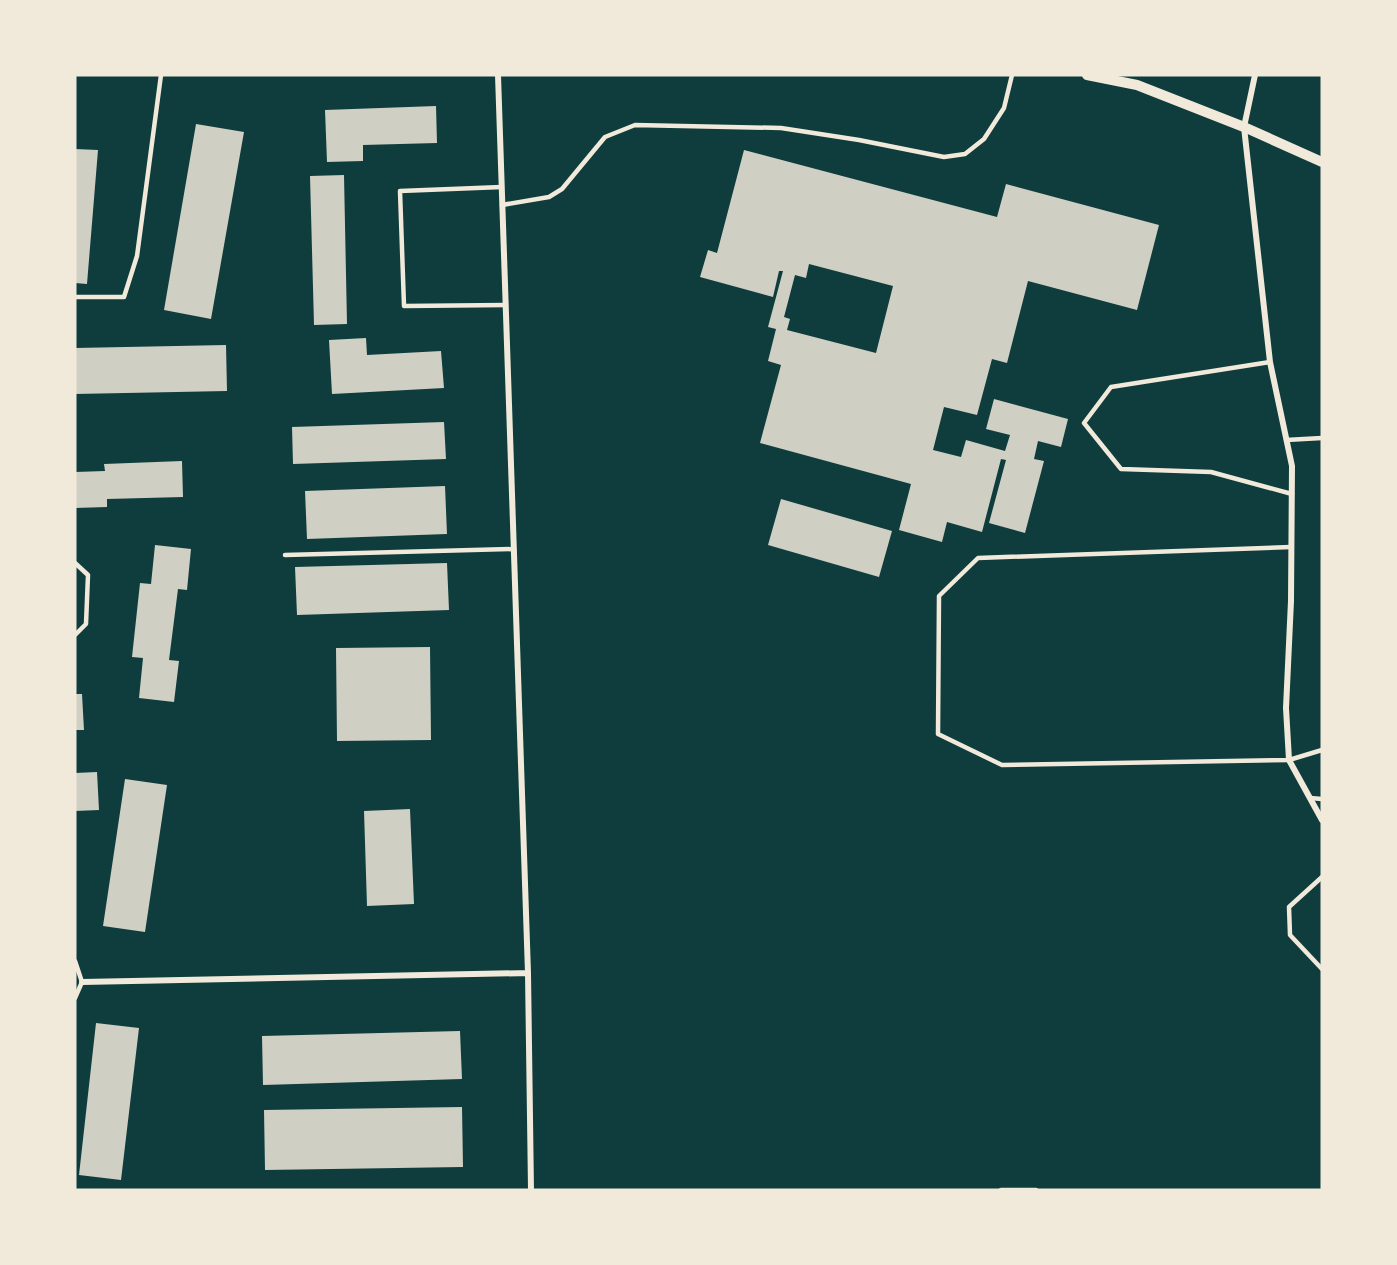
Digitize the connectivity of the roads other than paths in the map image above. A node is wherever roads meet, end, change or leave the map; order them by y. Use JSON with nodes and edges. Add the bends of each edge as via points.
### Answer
{"nodes":[{"id":1,"x":161,"y":75,"type":"edge"},
{"id":2,"x":498,"y":75,"type":"edge"},
{"id":3,"x":1012,"y":75,"type":"edge"},
{"id":4,"x":1087,"y":75,"type":"edge"},
{"id":5,"x":1255,"y":75,"type":"edge"},
{"id":6,"x":1245,"y":128,"type":"junction"},
{"id":7,"x":1322,"y":162,"type":"edge"},
{"id":8,"x":502,"y":187,"type":"junction"},
{"id":9,"x":502,"y":205,"type":"junction"},
{"id":10,"x":75,"y":297,"type":"edge"},
{"id":11,"x":506,"y":306,"type":"junction"},
{"id":12,"x":1270,"y":362,"type":"junction"},
{"id":13,"x":1322,"y":438,"type":"edge"},
{"id":14,"x":1286,"y":440,"type":"junction"},
{"id":15,"x":1292,"y":494,"type":"junction"},
{"id":16,"x":1291,"y":547,"type":"junction"},
{"id":17,"x":514,"y":549,"type":"junction"},
{"id":18,"x":285,"y":555,"type":"dead end"},
{"id":19,"x":75,"y":563,"type":"edge"},
{"id":20,"x":75,"y":635,"type":"edge"},
{"id":21,"x":1322,"y":750,"type":"edge"},
{"id":22,"x":1289,"y":760,"type":"junction"},
{"id":23,"x":1310,"y":798,"type":"junction"},
{"id":24,"x":1322,"y":799,"type":"edge"},
{"id":25,"x":1322,"y":820,"type":"edge"},
{"id":26,"x":1322,"y":877,"type":"edge"},
{"id":27,"x":75,"y":961,"type":"edge"},
{"id":28,"x":1322,"y":969,"type":"edge"},
{"id":29,"x":528,"y":973,"type":"junction"},
{"id":30,"x":82,"y":981,"type":"junction"},
{"id":31,"x":75,"y":998,"type":"edge"},
{"id":32,"x":531,"y":1190,"type":"edge"},
{"id":33,"x":1001,"y":1190,"type":"edge"},
{"id":34,"x":1036,"y":1190,"type":"edge"}],
"edges":[{"from":1,"to":10,"type":"lane","via":[[137,256],[124,297]]},
{"from":2,"to":8,"type":"street"},
{"from":3,"to":9,"type":"lane","via":[[1004,108],[984,139],[965,154],[944,157],[781,128],[635,125],[605,137],[562,189],[549,196]]},
{"from":4,"to":6,"type":"street","via":[[1137,85]]},
{"from":5,"to":6,"type":"street"},
{"from":6,"to":7,"type":"street"},
{"from":6,"to":12,"type":"street"},
{"from":8,"to":9,"type":"street"},
{"from":8,"to":11,"type":"lane","via":[[400,191],[404,306]]},
{"from":9,"to":11,"type":"street"},
{"from":11,"to":17,"type":"street"},
{"from":12,"to":14,"type":"street"},
{"from":12,"to":15,"type":"lane","via":[[1111,387],[1084,423],[1121,469],[1211,472]]},
{"from":13,"to":14,"type":"lane"},
{"from":14,"to":15,"type":"street","via":[[1292,466]]},
{"from":15,"to":16,"type":"street"},
{"from":16,"to":22,"type":"street","via":[[1286,708]]},
{"from":16,"to":22,"type":"lane","via":[[978,558],[939,596],[938,734],[1002,765]]},
{"from":17,"to":18,"type":"lane"},
{"from":17,"to":29,"type":"street"},
{"from":19,"to":20,"type":"lane","via":[[88,575],[86,624]]},
{"from":21,"to":22,"type":"lane"},
{"from":22,"to":23,"type":"street"},
{"from":23,"to":24,"type":"lane"},
{"from":23,"to":25,"type":"street"},
{"from":26,"to":28,"type":"lane","via":[[1289,907],[1290,935]]},
{"from":27,"to":30,"type":"lane"},
{"from":29,"to":30,"type":"street"},
{"from":29,"to":32,"type":"street"},
{"from":30,"to":31,"type":"lane"},
{"from":33,"to":34,"type":"lane"}]}
